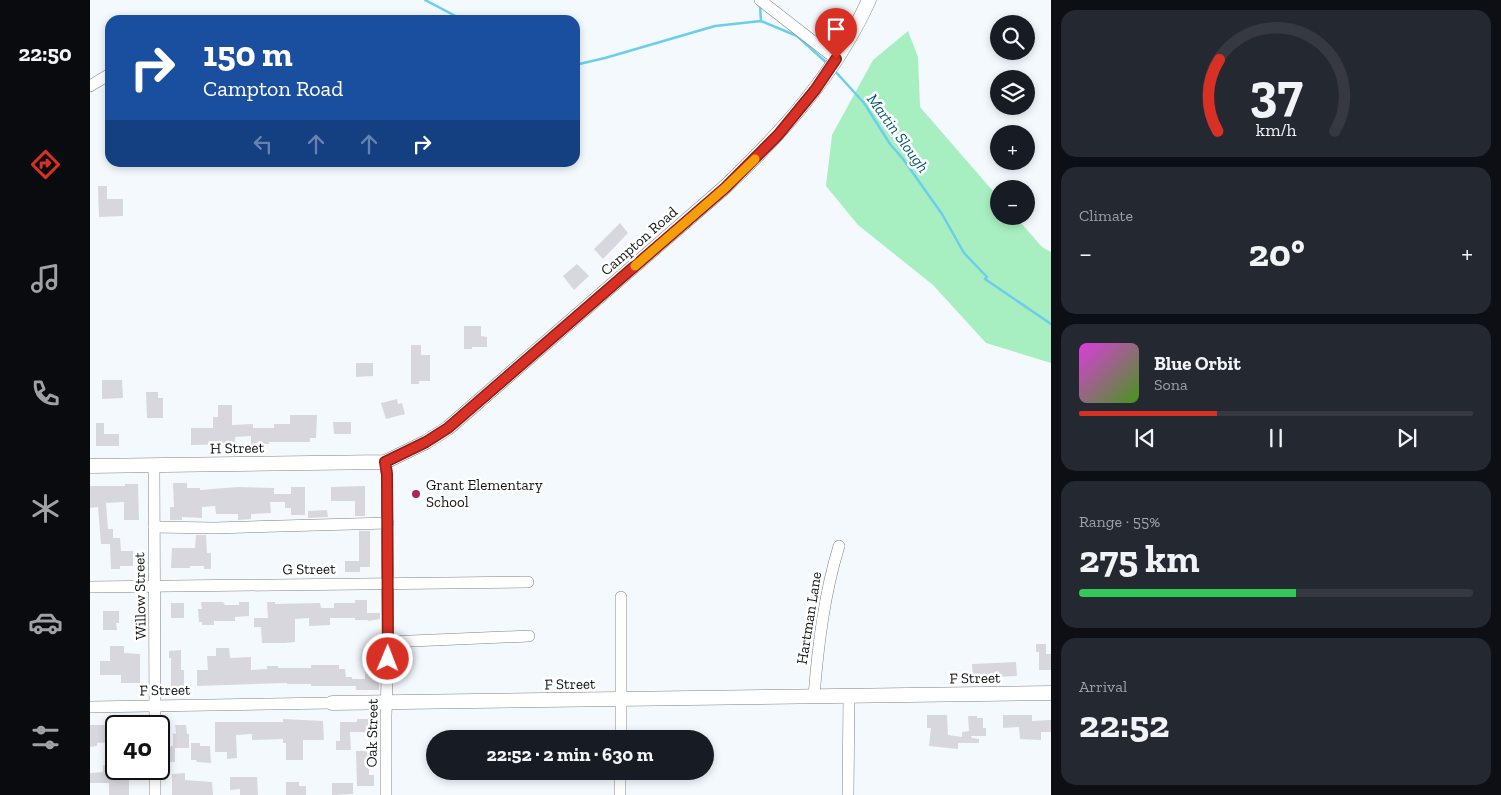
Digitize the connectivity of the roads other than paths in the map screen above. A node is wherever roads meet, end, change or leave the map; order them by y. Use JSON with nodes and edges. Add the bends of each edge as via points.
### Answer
{"nodes":[{"id":1,"x":760,"y":0,"type":"edge"},
{"id":2,"x":869,"y":0,"type":"edge"},
{"id":3,"x":836,"y":59,"type":"junction"},
{"id":4,"x":105,"y":77,"type":"edge"},
{"id":5,"x":90,"y":86,"type":"edge"},
{"id":6,"x":385,"y":462,"type":"junction"},
{"id":7,"x":90,"y":466,"type":"edge"},
{"id":8,"x":154,"y":466,"type":"junction"},
{"id":9,"x":388,"y":523,"type":"junction"},
{"id":10,"x":154,"y":527,"type":"junction"},
{"id":11,"x":839,"y":546,"type":"dead end"},
{"id":12,"x":528,"y":582,"type":"dead end"},
{"id":13,"x":388,"y":583,"type":"junction"},
{"id":14,"x":154,"y":586,"type":"junction"},
{"id":15,"x":90,"y":587,"type":"edge"},
{"id":16,"x":621,"y":597,"type":"dead end"},
{"id":17,"x":529,"y":636,"type":"dead end"},
{"id":18,"x":388,"y":642,"type":"junction"},
{"id":19,"x":1051,"y":693,"type":"edge"},
{"id":20,"x":814,"y":696,"type":"junction"},
{"id":21,"x":849,"y":696,"type":"junction"},
{"id":22,"x":622,"y":699,"type":"junction"},
{"id":23,"x":387,"y":702,"type":"junction"},
{"id":24,"x":332,"y":703,"type":"joint"},
{"id":25,"x":156,"y":706,"type":"junction"},
{"id":26,"x":90,"y":707,"type":"edge"},
{"id":27,"x":156,"y":715,"type":"edge"},
{"id":28,"x":621,"y":730,"type":"edge"},
{"id":29,"x":155,"y":780,"type":"edge"},
{"id":30,"x":620,"y":780,"type":"edge"},
{"id":31,"x":155,"y":795,"type":"edge"},
{"id":32,"x":386,"y":795,"type":"edge"},
{"id":33,"x":620,"y":795,"type":"edge"},
{"id":34,"x":848,"y":795,"type":"edge"}],
"edges":[{"from":1,"to":3,"type":"street"},
{"from":2,"to":3,"type":"main road","name":"Campton Road"},
{"from":3,"to":6,"type":"main road","name":"Campton Road","via":[[778,135],[725,188],[448,428]]},
{"from":4,"to":5,"type":"street"},
{"from":6,"to":8,"type":"main road","name":"H Street"},
{"from":6,"to":9,"type":"street","name":"Oak Street"},
{"from":7,"to":8,"type":"main road","name":"H Street"},
{"from":8,"to":10,"type":"street","name":"Willow Street"},
{"from":9,"to":10,"type":"street"},
{"from":9,"to":13,"type":"street","name":"Oak Street"},
{"from":10,"to":14,"type":"street","name":"Willow Street"},
{"from":11,"to":20,"type":"street","name":"Hartman Lane","via":[[817,649]]},
{"from":12,"to":13,"type":"street","name":"G Street"},
{"from":13,"to":14,"type":"street","name":"G Street"},
{"from":13,"to":18,"type":"street","name":"Oak Street"},
{"from":14,"to":15,"type":"street","name":"G Street"},
{"from":14,"to":25,"type":"street","name":"Willow Street"},
{"from":16,"to":22,"type":"street"},
{"from":17,"to":18,"type":"street"},
{"from":18,"to":23,"type":"street","name":"Oak Street"},
{"from":19,"to":21,"type":"main road","name":"F Street"},
{"from":20,"to":21,"type":"main road","name":"F Street"},
{"from":20,"to":22,"type":"main road","name":"F Street"},
{"from":21,"to":34,"type":"street"},
{"from":22,"to":23,"type":"main road","name":"F Street"},
{"from":22,"to":28,"type":"street"},
{"from":23,"to":24,"type":"main road","name":"F Street"},
{"from":23,"to":32,"type":"street","name":"Oak Street"},
{"from":24,"to":25,"type":"street","name":"F Street"},
{"from":25,"to":26,"type":"street","name":"F Street"},
{"from":25,"to":27,"type":"street","name":"Willow Street"},
{"from":29,"to":31,"type":"street"},
{"from":30,"to":33,"type":"street"}]}
